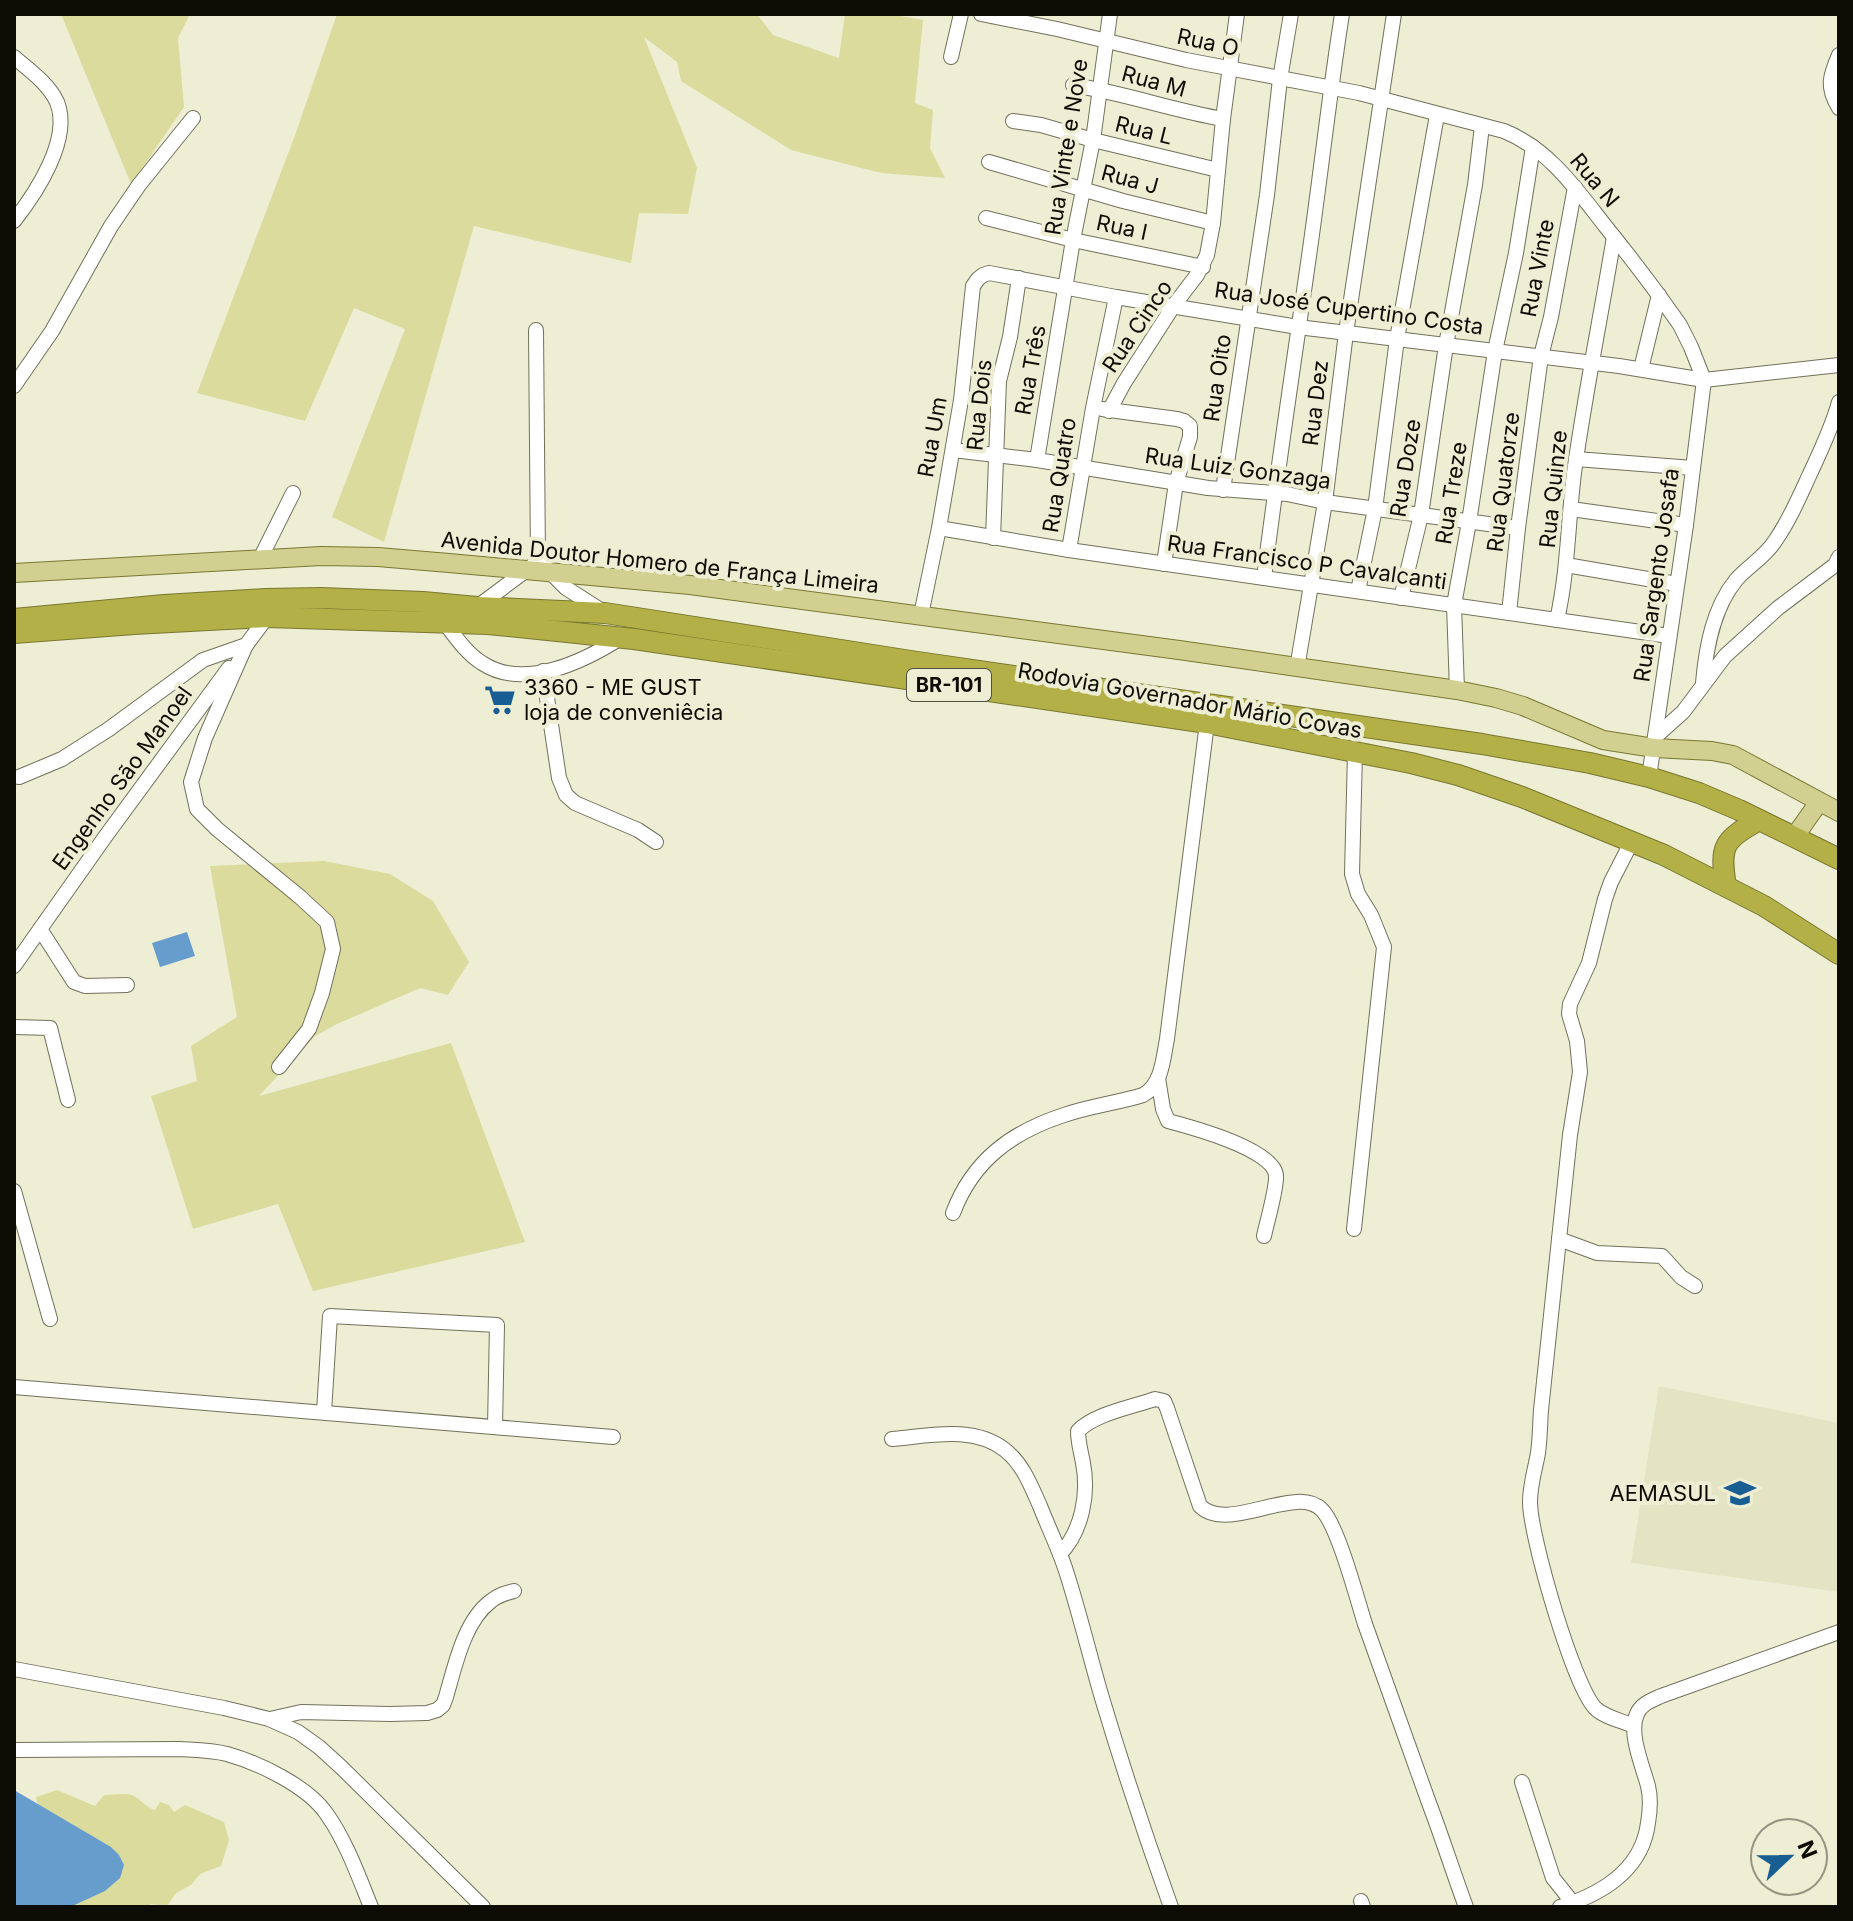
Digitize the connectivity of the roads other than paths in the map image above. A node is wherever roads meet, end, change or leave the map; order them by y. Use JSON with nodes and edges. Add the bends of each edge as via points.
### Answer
{"nodes":[{"id":1,"x":961,"y":14,"type":"edge"},
{"id":2,"x":981,"y":14,"type":"edge"},
{"id":3,"x":1110,"y":14,"type":"edge"},
{"id":4,"x":1291,"y":14,"type":"edge"},
{"id":5,"x":1342,"y":14,"type":"edge"},
{"id":6,"x":1394,"y":14,"type":"edge"},
{"id":7,"x":1234,"y":15,"type":"edge"},
{"id":8,"x":1012,"y":17,"type":"edge"},
{"id":9,"x":1058,"y":22,"type":"edge"},
{"id":10,"x":1105,"y":41,"type":"junction"},
{"id":11,"x":1839,"y":55,"type":"edge"},
{"id":12,"x":14,"y":57,"type":"edge"},
{"id":13,"x":951,"y":57,"type":"dead end"},
{"id":14,"x":1229,"y":69,"type":"junction"},
{"id":15,"x":1280,"y":79,"type":"junction"},
{"id":16,"x":1073,"y":85,"type":"dead end"},
{"id":17,"x":1330,"y":87,"type":"junction"},
{"id":18,"x":1100,"y":89,"type":"junction"},
{"id":19,"x":1381,"y":99,"type":"junction"},
{"id":20,"x":1839,"y":108,"type":"edge"},
{"id":21,"x":1437,"y":115,"type":"junction"},
{"id":22,"x":193,"y":118,"type":"dead end"},
{"id":23,"x":1223,"y":119,"type":"junction"},
{"id":24,"x":1013,"y":121,"type":"dead end"},
{"id":25,"x":1482,"y":126,"type":"junction"},
{"id":26,"x":1093,"y":140,"type":"junction"},
{"id":27,"x":1533,"y":147,"type":"junction"},
{"id":28,"x":989,"y":162,"type":"dead end"},
{"id":29,"x":1218,"y":170,"type":"junction"},
{"id":30,"x":1575,"y":187,"type":"junction"},
{"id":31,"x":1082,"y":189,"type":"junction"},
{"id":32,"x":986,"y":218,"type":"dead end"},
{"id":33,"x":14,"y":221,"type":"edge"},
{"id":34,"x":1213,"y":223,"type":"junction"},
{"id":35,"x":1614,"y":237,"type":"junction"},
{"id":36,"x":1073,"y":240,"type":"junction"},
{"id":37,"x":1203,"y":267,"type":"junction"},
{"id":38,"x":989,"y":273,"type":"joint"},
{"id":39,"x":1019,"y":278,"type":"junction"},
{"id":40,"x":1066,"y":287,"type":"junction"},
{"id":41,"x":1659,"y":295,"type":"junction"},
{"id":42,"x":1116,"y":297,"type":"junction"},
{"id":43,"x":1174,"y":305,"type":"junction"},
{"id":44,"x":1248,"y":319,"type":"junction"},
{"id":45,"x":1298,"y":327,"type":"junction"},
{"id":46,"x":536,"y":330,"type":"dead end"},
{"id":47,"x":1346,"y":333,"type":"junction"},
{"id":48,"x":1397,"y":339,"type":"junction"},
{"id":49,"x":1446,"y":345,"type":"junction"},
{"id":50,"x":1495,"y":351,"type":"junction"},
{"id":51,"x":1541,"y":356,"type":"junction"},
{"id":52,"x":1593,"y":363,"type":"junction"},
{"id":53,"x":1839,"y":365,"type":"edge"},
{"id":54,"x":1641,"y":369,"type":"junction"},
{"id":55,"x":1704,"y":380,"type":"junction"},
{"id":56,"x":14,"y":386,"type":"edge"},
{"id":57,"x":1839,"y":402,"type":"edge"},
{"id":58,"x":1093,"y":408,"type":"junction"},
{"id":59,"x":1109,"y":411,"type":"junction"},
{"id":60,"x":1190,"y":437,"type":"joint"},
{"id":61,"x":953,"y":450,"type":"junction"},
{"id":62,"x":996,"y":454,"type":"junction"},
{"id":63,"x":1576,"y":459,"type":"junction"},
{"id":64,"x":1037,"y":460,"type":"junction"},
{"id":65,"x":1084,"y":468,"type":"junction"},
{"id":66,"x":1693,"y":468,"type":"junction"},
{"id":67,"x":1176,"y":483,"type":"junction"},
{"id":68,"x":1223,"y":490,"type":"junction"},
{"id":69,"x":293,"y":493,"type":"dead end"},
{"id":70,"x":1274,"y":494,"type":"junction"},
{"id":71,"x":1325,"y":502,"type":"junction"},
{"id":72,"x":1375,"y":509,"type":"junction"},
{"id":73,"x":1571,"y":509,"type":"junction"},
{"id":74,"x":1421,"y":515,"type":"junction"},
{"id":75,"x":1469,"y":522,"type":"junction"},
{"id":76,"x":1686,"y":525,"type":"junction"},
{"id":77,"x":939,"y":528,"type":"junction"},
{"id":78,"x":1518,"y":528,"type":"junction"},
{"id":79,"x":993,"y":538,"type":"junction"},
{"id":80,"x":1069,"y":550,"type":"junction"},
{"id":81,"x":260,"y":559,"type":"junction"},
{"id":82,"x":1838,"y":562,"type":"edge"},
{"id":83,"x":1164,"y":564,"type":"junction"},
{"id":84,"x":1566,"y":565,"type":"junction"},
{"id":85,"x":538,"y":568,"type":"junction"},
{"id":86,"x":14,"y":573,"type":"edge"},
{"id":87,"x":1264,"y":578,"type":"junction"},
{"id":88,"x":1677,"y":584,"type":"junction"},
{"id":89,"x":1312,"y":585,"type":"junction"},
{"id":90,"x":1358,"y":591,"type":"junction"},
{"id":91,"x":1401,"y":598,"type":"junction"},
{"id":92,"x":1454,"y":605,"type":"junction"},
{"id":93,"x":477,"y":607,"type":"junction"},
{"id":94,"x":605,"y":613,"type":"junction"},
{"id":95,"x":1509,"y":613,"type":"junction"},
{"id":96,"x":921,"y":615,"type":"junction"},
{"id":97,"x":267,"y":617,"type":"junction"},
{"id":98,"x":14,"y":619,"type":"edge"},
{"id":99,"x":1557,"y":620,"type":"junction"},
{"id":100,"x":444,"y":622,"type":"junction"},
{"id":101,"x":14,"y":633,"type":"edge"},
{"id":102,"x":1669,"y":636,"type":"junction"},
{"id":103,"x":622,"y":637,"type":"junction"},
{"id":104,"x":246,"y":645,"type":"junction"},
{"id":105,"x":1297,"y":668,"type":"junction"},
{"id":106,"x":543,"y":671,"type":"junction"},
{"id":107,"x":1703,"y":683,"type":"junction"},
{"id":108,"x":1457,"y":690,"type":"junction"},
{"id":109,"x":1207,"y":723,"type":"junction"},
{"id":110,"x":1655,"y":742,"type":"junction"},
{"id":111,"x":1355,"y":752,"type":"junction"},
{"id":112,"x":19,"y":777,"type":"dead end"},
{"id":113,"x":1649,"y":777,"type":"junction"},
{"id":114,"x":1819,"y":802,"type":"junction"},
{"id":115,"x":1839,"y":812,"type":"edge"},
{"id":116,"x":1759,"y":820,"type":"junction"},
{"id":117,"x":1795,"y":836,"type":"junction"},
{"id":118,"x":1632,"y":841,"type":"junction"},
{"id":119,"x":656,"y":842,"type":"dead end"},
{"id":120,"x":1839,"y":859,"type":"edge"},
{"id":121,"x":1726,"y":886,"type":"junction"},
{"id":122,"x":40,"y":929,"type":"junction"},
{"id":123,"x":1839,"y":954,"type":"edge"},
{"id":124,"x":14,"y":966,"type":"edge"},
{"id":125,"x":127,"y":985,"type":"dead end"},
{"id":126,"x":14,"y":1027,"type":"edge"},
{"id":127,"x":279,"y":1067,"type":"dead end"},
{"id":128,"x":1158,"y":1078,"type":"junction"},
{"id":129,"x":68,"y":1100,"type":"dead end"},
{"id":130,"x":14,"y":1191,"type":"edge"},
{"id":131,"x":953,"y":1213,"type":"dead end"},
{"id":132,"x":1354,"y":1229,"type":"dead end"},
{"id":133,"x":1264,"y":1236,"type":"dead end"},
{"id":134,"x":1559,"y":1239,"type":"junction"},
{"id":135,"x":1695,"y":1286,"type":"dead end"},
{"id":136,"x":50,"y":1319,"type":"dead end"},
{"id":137,"x":14,"y":1387,"type":"edge"},
{"id":138,"x":324,"y":1412,"type":"junction"},
{"id":139,"x":495,"y":1427,"type":"junction"},
{"id":140,"x":613,"y":1437,"type":"dead end"},
{"id":141,"x":892,"y":1439,"type":"dead end"},
{"id":142,"x":1060,"y":1554,"type":"junction"},
{"id":143,"x":514,"y":1591,"type":"dead end"},
{"id":144,"x":1839,"y":1632,"type":"edge"},
{"id":145,"x":14,"y":1669,"type":"edge"},
{"id":146,"x":269,"y":1719,"type":"junction"},
{"id":147,"x":1634,"y":1726,"type":"junction"},
{"id":148,"x":14,"y":1750,"type":"edge"},
{"id":149,"x":1522,"y":1782,"type":"dead end"},
{"id":150,"x":1566,"y":1905,"type":"edge"},
{"id":151,"x":371,"y":1907,"type":"edge"},
{"id":152,"x":483,"y":1907,"type":"edge"},
{"id":153,"x":1171,"y":1907,"type":"edge"},
{"id":154,"x":1466,"y":1907,"type":"edge"}],
"edges":[{"from":1,"to":13,"type":"street"},
{"from":2,"to":8,"type":"street","name":"Rua O"},
{"from":3,"to":10,"type":"street","name":"Rua Vinte e Nove"},
{"from":4,"to":15,"type":"street","name":"Rua Oito"},
{"from":5,"to":17,"type":"street"},
{"from":6,"to":19,"type":"street","name":"Rua Dez"},
{"from":7,"to":14,"type":"street"},
{"from":8,"to":9,"type":"street","name":"Rua O"},
{"from":9,"to":10,"type":"street","name":"Rua O"},
{"from":10,"to":14,"type":"street","name":"Rua O"},
{"from":10,"to":18,"type":"street","name":"Rua Vinte e Nove"},
{"from":11,"to":20,"type":"street","via":[[1830,90]]},
{"from":12,"to":33,"type":"street","via":[[49,90],[61,118],[57,145]]},
{"from":14,"to":15,"type":"street","name":"Rua O"},
{"from":14,"to":23,"type":"street"},
{"from":15,"to":17,"type":"street","name":"Rua O"},
{"from":15,"to":44,"type":"street","name":"Rua Oito"},
{"from":16,"to":18,"type":"street","name":"Rua M"},
{"from":17,"to":19,"type":"street","name":"Rua O"},
{"from":17,"to":45,"type":"street"},
{"from":18,"to":23,"type":"street","name":"Rua M"},
{"from":18,"to":26,"type":"street","name":"Rua Vinte e Nove"},
{"from":19,"to":21,"type":"street","name":"Rua N"},
{"from":19,"to":47,"type":"street","name":"Rua Dez"},
{"from":21,"to":25,"type":"street","name":"Rua N"},
{"from":21,"to":48,"type":"street"},
{"from":22,"to":56,"type":"street","via":[[111,226]]},
{"from":23,"to":29,"type":"street"},
{"from":24,"to":26,"type":"street","name":"Rua L"},
{"from":25,"to":27,"type":"street","name":"Rua N"},
{"from":25,"to":49,"type":"street","name":"Rua Doze"},
{"from":26,"to":29,"type":"street","name":"Rua L"},
{"from":26,"to":31,"type":"street","name":"Rua Vinte e Nove"},
{"from":27,"to":30,"type":"street","name":"Rua N"},
{"from":27,"to":50,"type":"street","name":"Rua Treze"},
{"from":28,"to":31,"type":"street","name":"Rua J"},
{"from":29,"to":34,"type":"street"},
{"from":30,"to":35,"type":"street","name":"Rua N"},
{"from":30,"to":51,"type":"street","name":"Rua Vinte"},
{"from":31,"to":34,"type":"street","name":"Rua J"},
{"from":31,"to":36,"type":"street","name":"Rua Vinte e Nove"},
{"from":32,"to":36,"type":"street","name":"Rua I"},
{"from":34,"to":37,"type":"street"},
{"from":35,"to":41,"type":"street","name":"Rua N"},
{"from":35,"to":52,"type":"street","name":"Rua Quinze"},
{"from":36,"to":37,"type":"street","name":"Rua I"},
{"from":36,"to":40,"type":"street","name":"Rua Vinte e Nove"},
{"from":37,"to":43,"type":"street","name":"Rua Cinco"},
{"from":38,"to":39,"type":"street","name":"Rua José Cupertino Costa"},
{"from":38,"to":61,"type":"street","name":"Rua Um","via":[[973,286]]},
{"from":39,"to":40,"type":"street","name":"Rua José Cupertino Costa"},
{"from":39,"to":62,"type":"street","name":"Rua Dois","via":[[999,381]]},
{"from":40,"to":42,"type":"street","name":"Rua José Cupertino Costa"},
{"from":40,"to":64,"type":"street","name":"Rua Três"},
{"from":41,"to":54,"type":"street"},
{"from":41,"to":55,"type":"street","name":"Rua N","via":[[1686,336]]},
{"from":42,"to":43,"type":"street","name":"Rua José Cupertino Costa"},
{"from":42,"to":58,"type":"street","name":"Rua Quatro"},
{"from":43,"to":44,"type":"street","name":"Rua José Cupertino Costa"},
{"from":43,"to":59,"type":"street","name":"Rua Cinco"},
{"from":44,"to":45,"type":"street","name":"Rua José Cupertino Costa"},
{"from":44,"to":68,"type":"street","name":"Rua Oito"},
{"from":45,"to":47,"type":"street","name":"Rua José Cupertino Costa"},
{"from":45,"to":70,"type":"street"},
{"from":46,"to":85,"type":"street"},
{"from":47,"to":48,"type":"street","name":"Rua José Cupertino Costa"},
{"from":47,"to":71,"type":"street","name":"Rua Dez"},
{"from":48,"to":49,"type":"street","name":"Rua José Cupertino Costa"},
{"from":48,"to":72,"type":"street"},
{"from":49,"to":50,"type":"street","name":"Rua José Cupertino Costa"},
{"from":49,"to":74,"type":"street","name":"Rua Doze"},
{"from":50,"to":51,"type":"street","name":"Rua José Cupertino Costa"},
{"from":50,"to":75,"type":"street","name":"Rua Treze"},
{"from":51,"to":52,"type":"street","name":"Rua José Cupertino Costa"},
{"from":51,"to":78,"type":"street","name":"Rua Quatorze"},
{"from":52,"to":54,"type":"street","name":"Rua José Cupertino Costa"},
{"from":52,"to":63,"type":"street","name":"Rua Quinze"},
{"from":53,"to":55,"type":"street","name":"Rua José Cupertino Costa"},
{"from":54,"to":55,"type":"street","name":"Rua José Cupertino Costa"},
{"from":55,"to":66,"type":"street","name":"Rua Sargento Josafa"},
{"from":57,"to":107,"type":"street","via":[[1788,521],[1765,555],[1737,580],[1717,614]]},
{"from":58,"to":59,"type":"street","name":"Rua Quatro"},
{"from":58,"to":65,"type":"street","name":"Rua Quatro"},
{"from":59,"to":60,"type":"street","name":"Rua Quatro","via":[[1184,421]]},
{"from":60,"to":67,"type":"street","name":"Rua Oito"},
{"from":61,"to":62,"type":"street","name":"Rua Luiz Gonzaga"},
{"from":61,"to":77,"type":"street","name":"Rua Um"},
{"from":62,"to":64,"type":"street","name":"Rua Luiz Gonzaga"},
{"from":62,"to":79,"type":"street","name":"Rua Dois"},
{"from":63,"to":66,"type":"street"},
{"from":63,"to":73,"type":"street","name":"Rua Quinze"},
{"from":64,"to":65,"type":"street","name":"Rua Luiz Gonzaga"},
{"from":65,"to":67,"type":"street","name":"Rua Luiz Gonzaga"},
{"from":65,"to":80,"type":"street","name":"Rua Quatro"},
{"from":66,"to":76,"type":"street","name":"Rua Sargento Josafa"},
{"from":67,"to":68,"type":"street","name":"Rua Luiz Gonzaga"},
{"from":67,"to":83,"type":"street","name":"Rua Oito"},
{"from":68,"to":70,"type":"street","name":"Rua Luiz Gonzaga"},
{"from":69,"to":81,"type":"street"},
{"from":70,"to":71,"type":"street","name":"Rua Luiz Gonzaga"},
{"from":70,"to":87,"type":"street"},
{"from":71,"to":72,"type":"street","name":"Rua Luiz Gonzaga"},
{"from":71,"to":89,"type":"street","name":"Rua Dez"},
{"from":72,"to":74,"type":"street","name":"Rua Luiz Gonzaga"},
{"from":72,"to":90,"type":"street"},
{"from":73,"to":76,"type":"street"},
{"from":73,"to":84,"type":"street","name":"Rua Quinze"},
{"from":74,"to":75,"type":"street","name":"Rua Luiz Gonzaga"},
{"from":74,"to":91,"type":"street","name":"Rua Doze"},
{"from":75,"to":78,"type":"street","name":"Rua Luiz Gonzaga"},
{"from":75,"to":92,"type":"street","name":"Rua Treze"},
{"from":76,"to":88,"type":"street","name":"Rua Sargento Josafa"},
{"from":77,"to":79,"type":"street","name":"Rua Francisco P Cavalcanti"},
{"from":77,"to":96,"type":"street","name":"Rua Um"},
{"from":78,"to":95,"type":"street","name":"Rua Quatorze"},
{"from":79,"to":80,"type":"street","name":"Rua Francisco P Cavalcanti"},
{"from":80,"to":83,"type":"street","name":"Rua Francisco P Cavalcanti"},
{"from":81,"to":85,"type":"main road","name":"Avenida Doutor Homero de França Limeira","via":[[378,557]]},
{"from":81,"to":86,"type":"main road","name":"Avenida Doutor Homero de França Limeira"},
{"from":82,"to":107,"type":"street","via":[[1743,639]]},
{"from":83,"to":87,"type":"street","name":"Rua Francisco P Cavalcanti"},
{"from":84,"to":88,"type":"street"},
{"from":84,"to":99,"type":"street","name":"Rua Quinze"},
{"from":85,"to":93,"type":"street"},
{"from":85,"to":94,"type":"street"},
{"from":85,"to":96,"type":"main road","name":"Avenida Doutor Homero de França Limeira"},
{"from":87,"to":89,"type":"street","name":"Rua Francisco P Cavalcanti"},
{"from":88,"to":102,"type":"street","name":"Rua Sargento Josafa"},
{"from":89,"to":90,"type":"street","name":"Rua Francisco P Cavalcanti"},
{"from":89,"to":105,"type":"street","name":"Rua Dez"},
{"from":90,"to":91,"type":"street","name":"Rua Francisco P Cavalcanti"},
{"from":91,"to":92,"type":"street","name":"Rua Francisco P Cavalcanti"},
{"from":92,"to":95,"type":"street","name":"Rua Francisco P Cavalcanti"},
{"from":92,"to":108,"type":"street","name":"Rua Treze"},
{"from":93,"to":94,"type":"highway","name":"Rodovia Governador Mário Covas","number":"BR-101"},
{"from":93,"to":98,"type":"highway","name":"Rodovia Governador Mário Covas","number":"BR-101","via":[[265,599]]},
{"from":94,"to":113,"type":"highway","name":"Rodovia Governador Mário Covas","number":"BR-101","via":[[1482,744]]},
{"from":95,"to":99,"type":"street","name":"Rua Francisco P Cavalcanti"},
{"from":96,"to":105,"type":"main road","name":"Avenida Doutor Homero de França Limeira"},
{"from":97,"to":100,"type":"highway","name":"Rodovia Governador Mário Covas","number":"BR-101"},
{"from":97,"to":101,"type":"highway","name":"Rodovia Governador Mário Covas","number":"BR-101"},
{"from":97,"to":104,"type":"street","name":"Engenho São Manoel"},
{"from":99,"to":102,"type":"street","name":"Rua Francisco P Cavalcanti"},
{"from":100,"to":103,"type":"highway","name":"Rodovia Governador Mário Covas","number":"BR-101"},
{"from":100,"to":106,"type":"street","via":[[482,664],[509,673]]},
{"from":102,"to":110,"type":"street","name":"Rua Sargento Josafa"},
{"from":103,"to":106,"type":"street","via":[[587,657]]},
{"from":103,"to":109,"type":"highway","name":"Rodovia Governador Mário Covas","number":"BR-101"},
{"from":104,"to":112,"type":"street","via":[[203,660],[62,759]]},
{"from":104,"to":122,"type":"street","name":"Engenho São Manoel"},
{"from":104,"to":127,"type":"street","via":[[191,782],[197,809],[327,922],[333,949],[322,993],[309,1029]]},
{"from":105,"to":108,"type":"main road","name":"Avenida Doutor Homero de França Limeira"},
{"from":106,"to":119,"type":"street","via":[[566,795]]},
{"from":107,"to":110,"type":"street"},
{"from":108,"to":110,"type":"main road","name":"Avenida Doutor Homero de França Limeira","via":[[1523,706],[1603,740]]},
{"from":109,"to":111,"type":"highway","name":"Rodovia Governador Mário Covas","number":"BR-101"},
{"from":109,"to":128,"type":"street"},
{"from":110,"to":113,"type":"street","name":"Rua Sargento Josafa"},
{"from":110,"to":114,"type":"main road","name":"Avenida Doutor Homero de França Limeira","via":[[1733,755]]},
{"from":111,"to":118,"type":"highway","name":"Rodovia Governador Mário Covas","number":"BR-101","via":[[1458,775]]},
{"from":111,"to":132,"type":"street","via":[[1352,874],[1384,947]]},
{"from":113,"to":116,"type":"highway","name":"Rodovia Governador Mário Covas","number":"BR-101"},
{"from":114,"to":115,"type":"main road","name":"Avenida Doutor Homero de França Limeira"},
{"from":114,"to":117,"type":"main road"},
{"from":116,"to":117,"type":"highway","name":"Rodovia Governador Mário Covas","number":"BR-101"},
{"from":116,"to":121,"type":"highway","via":[[1726,845]]},
{"from":117,"to":120,"type":"highway","name":"Rodovia Governador Mário Covas","number":"BR-101"},
{"from":118,"to":121,"type":"highway","name":"Rodovia Governador Mário Covas","number":"BR-101"},
{"from":118,"to":134,"type":"street","via":[[1611,882],[1589,963],[1570,1004],[1580,1072]]},
{"from":121,"to":123,"type":"highway","name":"Rodovia Governador Mário Covas","number":"BR-101"},
{"from":122,"to":124,"type":"street","name":"Engenho São Manoel"},
{"from":122,"to":125,"type":"street","via":[[74,982]]},
{"from":126,"to":129,"type":"street","via":[[50,1028]]},
{"from":128,"to":131,"type":"street","via":[[1143,1095],[1065,1114],[1017,1134],[979,1169]]},
{"from":128,"to":133,"type":"street","via":[[1168,1121],[1203,1130],[1271,1163],[1276,1175]]},
{"from":130,"to":136,"type":"street"},
{"from":134,"to":135,"type":"street","via":[[1597,1253],[1662,1256]]},
{"from":134,"to":147,"type":"street","via":[[1531,1521],[1587,1696],[1596,1709]]},
{"from":137,"to":138,"type":"street"},
{"from":138,"to":139,"type":"street"},
{"from":138,"to":139,"type":"street","via":[[330,1316],[497,1325]]},
{"from":139,"to":140,"type":"street"},
{"from":141,"to":142,"type":"street","via":[[960,1433],[1003,1448],[1027,1478]]},
{"from":142,"to":153,"type":"street"},
{"from":142,"to":154,"type":"street","via":[[1078,1529],[1083,1507],[1078,1431],[1155,1399],[1164,1401],[1206,1512],[1244,1512],[1293,1502],[1322,1510]]},
{"from":143,"to":146,"type":"street","via":[[481,1611],[437,1710],[301,1712]]},
{"from":144,"to":147,"type":"street","via":[[1661,1696],[1644,1704]]},
{"from":145,"to":146,"type":"street"},
{"from":146,"to":152,"type":"street","via":[[319,1747]]},
{"from":147,"to":150,"type":"street","via":[[1649,1791],[1641,1851],[1623,1874],[1598,1892]]},
{"from":148,"to":151,"type":"street","via":[[191,1749],[244,1759],[288,1780],[325,1810]]},
{"from":149,"to":150,"type":"street"}]}
